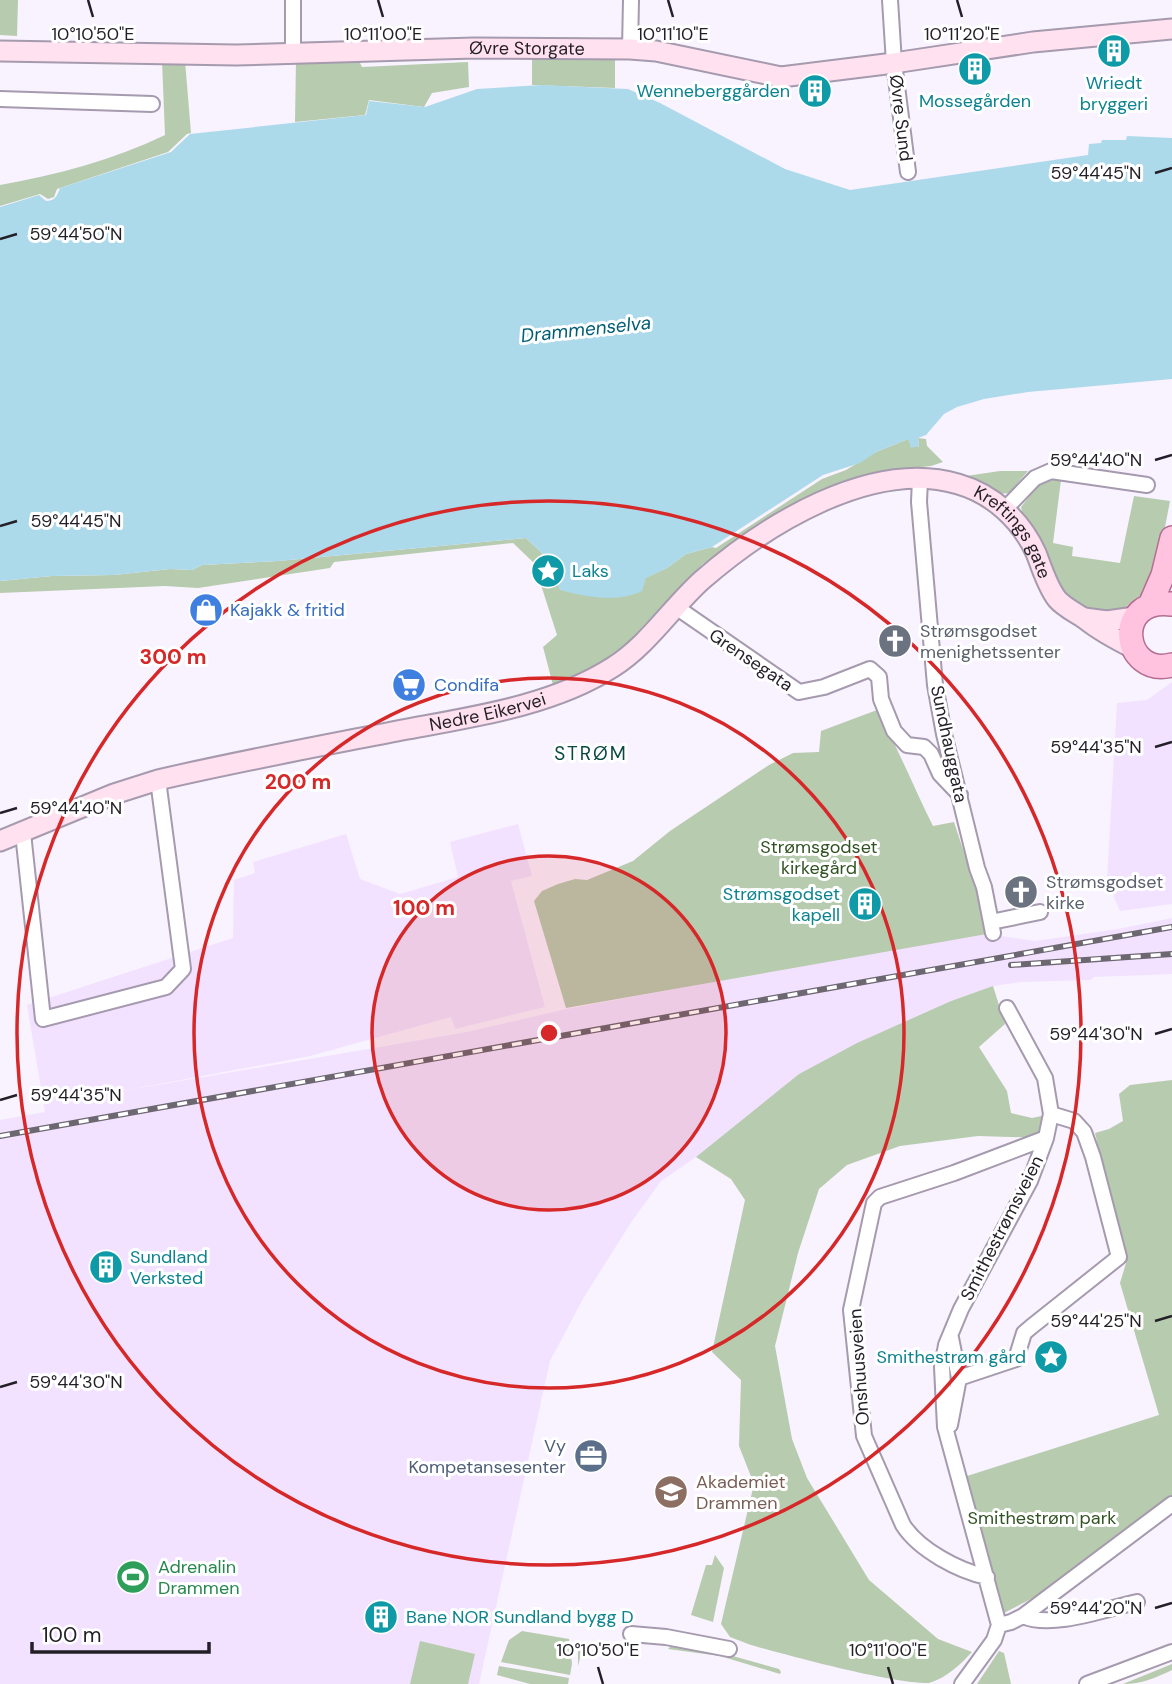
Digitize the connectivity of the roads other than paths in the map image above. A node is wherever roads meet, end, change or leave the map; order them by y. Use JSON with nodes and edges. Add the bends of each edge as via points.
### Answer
{"nodes":[{"id":1,"x":293,"y":0,"type":"edge"},
{"id":2,"x":631,"y":0,"type":"edge"},
{"id":3,"x":890,"y":0,"type":"edge"},
{"id":4,"x":1172,"y":29,"type":"edge"},
{"id":5,"x":630,"y":48,"type":"junction"},
{"id":6,"x":0,"y":51,"type":"edge"},
{"id":7,"x":293,"y":54,"type":"junction"},
{"id":8,"x":894,"y":63,"type":"junction"},
{"id":9,"x":0,"y":99,"type":"edge"},
{"id":10,"x":152,"y":104,"type":"dead end"},
{"id":11,"x":908,"y":172,"type":"dead end"},
{"id":12,"x":920,"y":479,"type":"junction"},
{"id":13,"x":1147,"y":485,"type":"dead end"},
{"id":14,"x":1004,"y":510,"type":"junction"},
{"id":15,"x":1172,"y":538,"type":"edge"},
{"id":16,"x":676,"y":607,"type":"junction"},
{"id":17,"x":1152,"y":609,"type":"edge"},
{"id":18,"x":1083,"y":618,"type":"junction"},
{"id":19,"x":1133,"y":648,"type":"junction"},
{"id":20,"x":1172,"y":665,"type":"edge"},
{"id":21,"x":158,"y":780,"type":"junction"},
{"id":22,"x":961,"y":796,"type":"junction"},
{"id":23,"x":23,"y":833,"type":"junction"},
{"id":24,"x":0,"y":841,"type":"edge"},
{"id":25,"x":1040,"y":912,"type":"dead end"},
{"id":26,"x":1007,"y":1007,"type":"dead end"},
{"id":27,"x":1051,"y":1114,"type":"junction"},
{"id":28,"x":1046,"y":1138,"type":"junction"},
{"id":29,"x":950,"y":1335,"type":"junction"},
{"id":30,"x":959,"y":1378,"type":"junction"},
{"id":31,"x":948,"y":1438,"type":"junction"},
{"id":32,"x":1172,"y":1504,"type":"edge"},
{"id":33,"x":987,"y":1577,"type":"junction"},
{"id":34,"x":1137,"y":1602,"type":"dead end"},
{"id":35,"x":1023,"y":1616,"type":"junction"},
{"id":36,"x":999,"y":1625,"type":"junction"},
{"id":37,"x":631,"y":1634,"type":"dead end"},
{"id":38,"x":729,"y":1649,"type":"dead end"},
{"id":39,"x":1172,"y":1652,"type":"edge"},
{"id":40,"x":962,"y":1684,"type":"edge"},
{"id":41,"x":1087,"y":1684,"type":"edge"}],
"edges":[{"from":1,"to":7,"type":"street"},
{"from":2,"to":5,"type":"street"},
{"from":3,"to":8,"type":"street","name":"Øvre Sund"},
{"from":4,"to":8,"type":"main road","name":"Øvre Storgate","via":[[1033,42]]},
{"from":5,"to":7,"type":"main road","name":"Øvre Storgate"},
{"from":5,"to":8,"type":"main road","name":"Øvre Storgate","via":[[781,77]]},
{"from":6,"to":7,"type":"main road","name":"Øvre Storgate"},
{"from":8,"to":11,"type":"street","name":"Øvre Sund"},
{"from":9,"to":10,"type":"street"},
{"from":12,"to":14,"type":"main road","name":"Kreftings gate","via":[[971,488]]},
{"from":12,"to":16,"type":"main road","name":"Nedre Eikervei","via":[[846,492],[798,514],[729,559]]},
{"from":12,"to":22,"type":"street","name":"Sundhauggata","via":[[935,685]]},
{"from":13,"to":14,"type":"street","via":[[1051,471],[1035,478]]},
{"from":14,"to":18,"type":"main road","name":"Kreftings gate","via":[[1029,540],[1057,598]]},
{"from":15,"to":17,"type":"main road"},
{"from":16,"to":21,"type":"main road","name":"Nedre Eikervei","via":[[615,666],[570,691],[435,724]]},
{"from":16,"to":22,"type":"street","name":"Grensegata","via":[[799,692],[875,671],[894,731],[907,745],[924,747],[940,774]]},
{"from":17,"to":18,"type":"main road","via":[[1107,621]]},
{"from":17,"to":19,"type":"main road","via":[[1130,635]]},
{"from":18,"to":19,"type":"main road","name":"Kreftings gate"},
{"from":19,"to":20,"type":"main road","via":[[1147,663]]},
{"from":21,"to":23,"type":"main road","name":"Nedre Eikervei"},
{"from":21,"to":23,"type":"street","via":[[183,969],[166,987],[43,1019]]},
{"from":22,"to":25,"type":"street","name":"Sundhauggata","via":[[992,928]]},
{"from":23,"to":24,"type":"main road","name":"Nedre Eikervei"},
{"from":26,"to":27,"type":"street","via":[[1045,1078]]},
{"from":27,"to":28,"type":"street","name":"Smithestrømsveien"},
{"from":27,"to":30,"type":"street","via":[[1074,1121],[1084,1132],[1119,1257],[1031,1326],[1016,1359]]},
{"from":28,"to":29,"type":"street","name":"Smithestrømsveien","via":[[1030,1181]]},
{"from":28,"to":33,"type":"street","name":"Onshuusveien","via":[[880,1197],[874,1203],[852,1310],[864,1436],[903,1525],[957,1568]]},
{"from":29,"to":30,"type":"street"},
{"from":29,"to":31,"type":"street","name":"Smithestrømsveien","via":[[942,1367]]},
{"from":30,"to":31,"type":"street"},
{"from":31,"to":33,"type":"street","name":"Smithestrømsveien"},
{"from":32,"to":35,"type":"street"},
{"from":33,"to":36,"type":"street","name":"Smithestrømsveien"},
{"from":34,"to":35,"type":"street","via":[[1052,1620]]},
{"from":35,"to":36,"type":"street"},
{"from":36,"to":40,"type":"street","via":[[995,1640]]},
{"from":37,"to":38,"type":"street"},
{"from":39,"to":41,"type":"street"}]}
